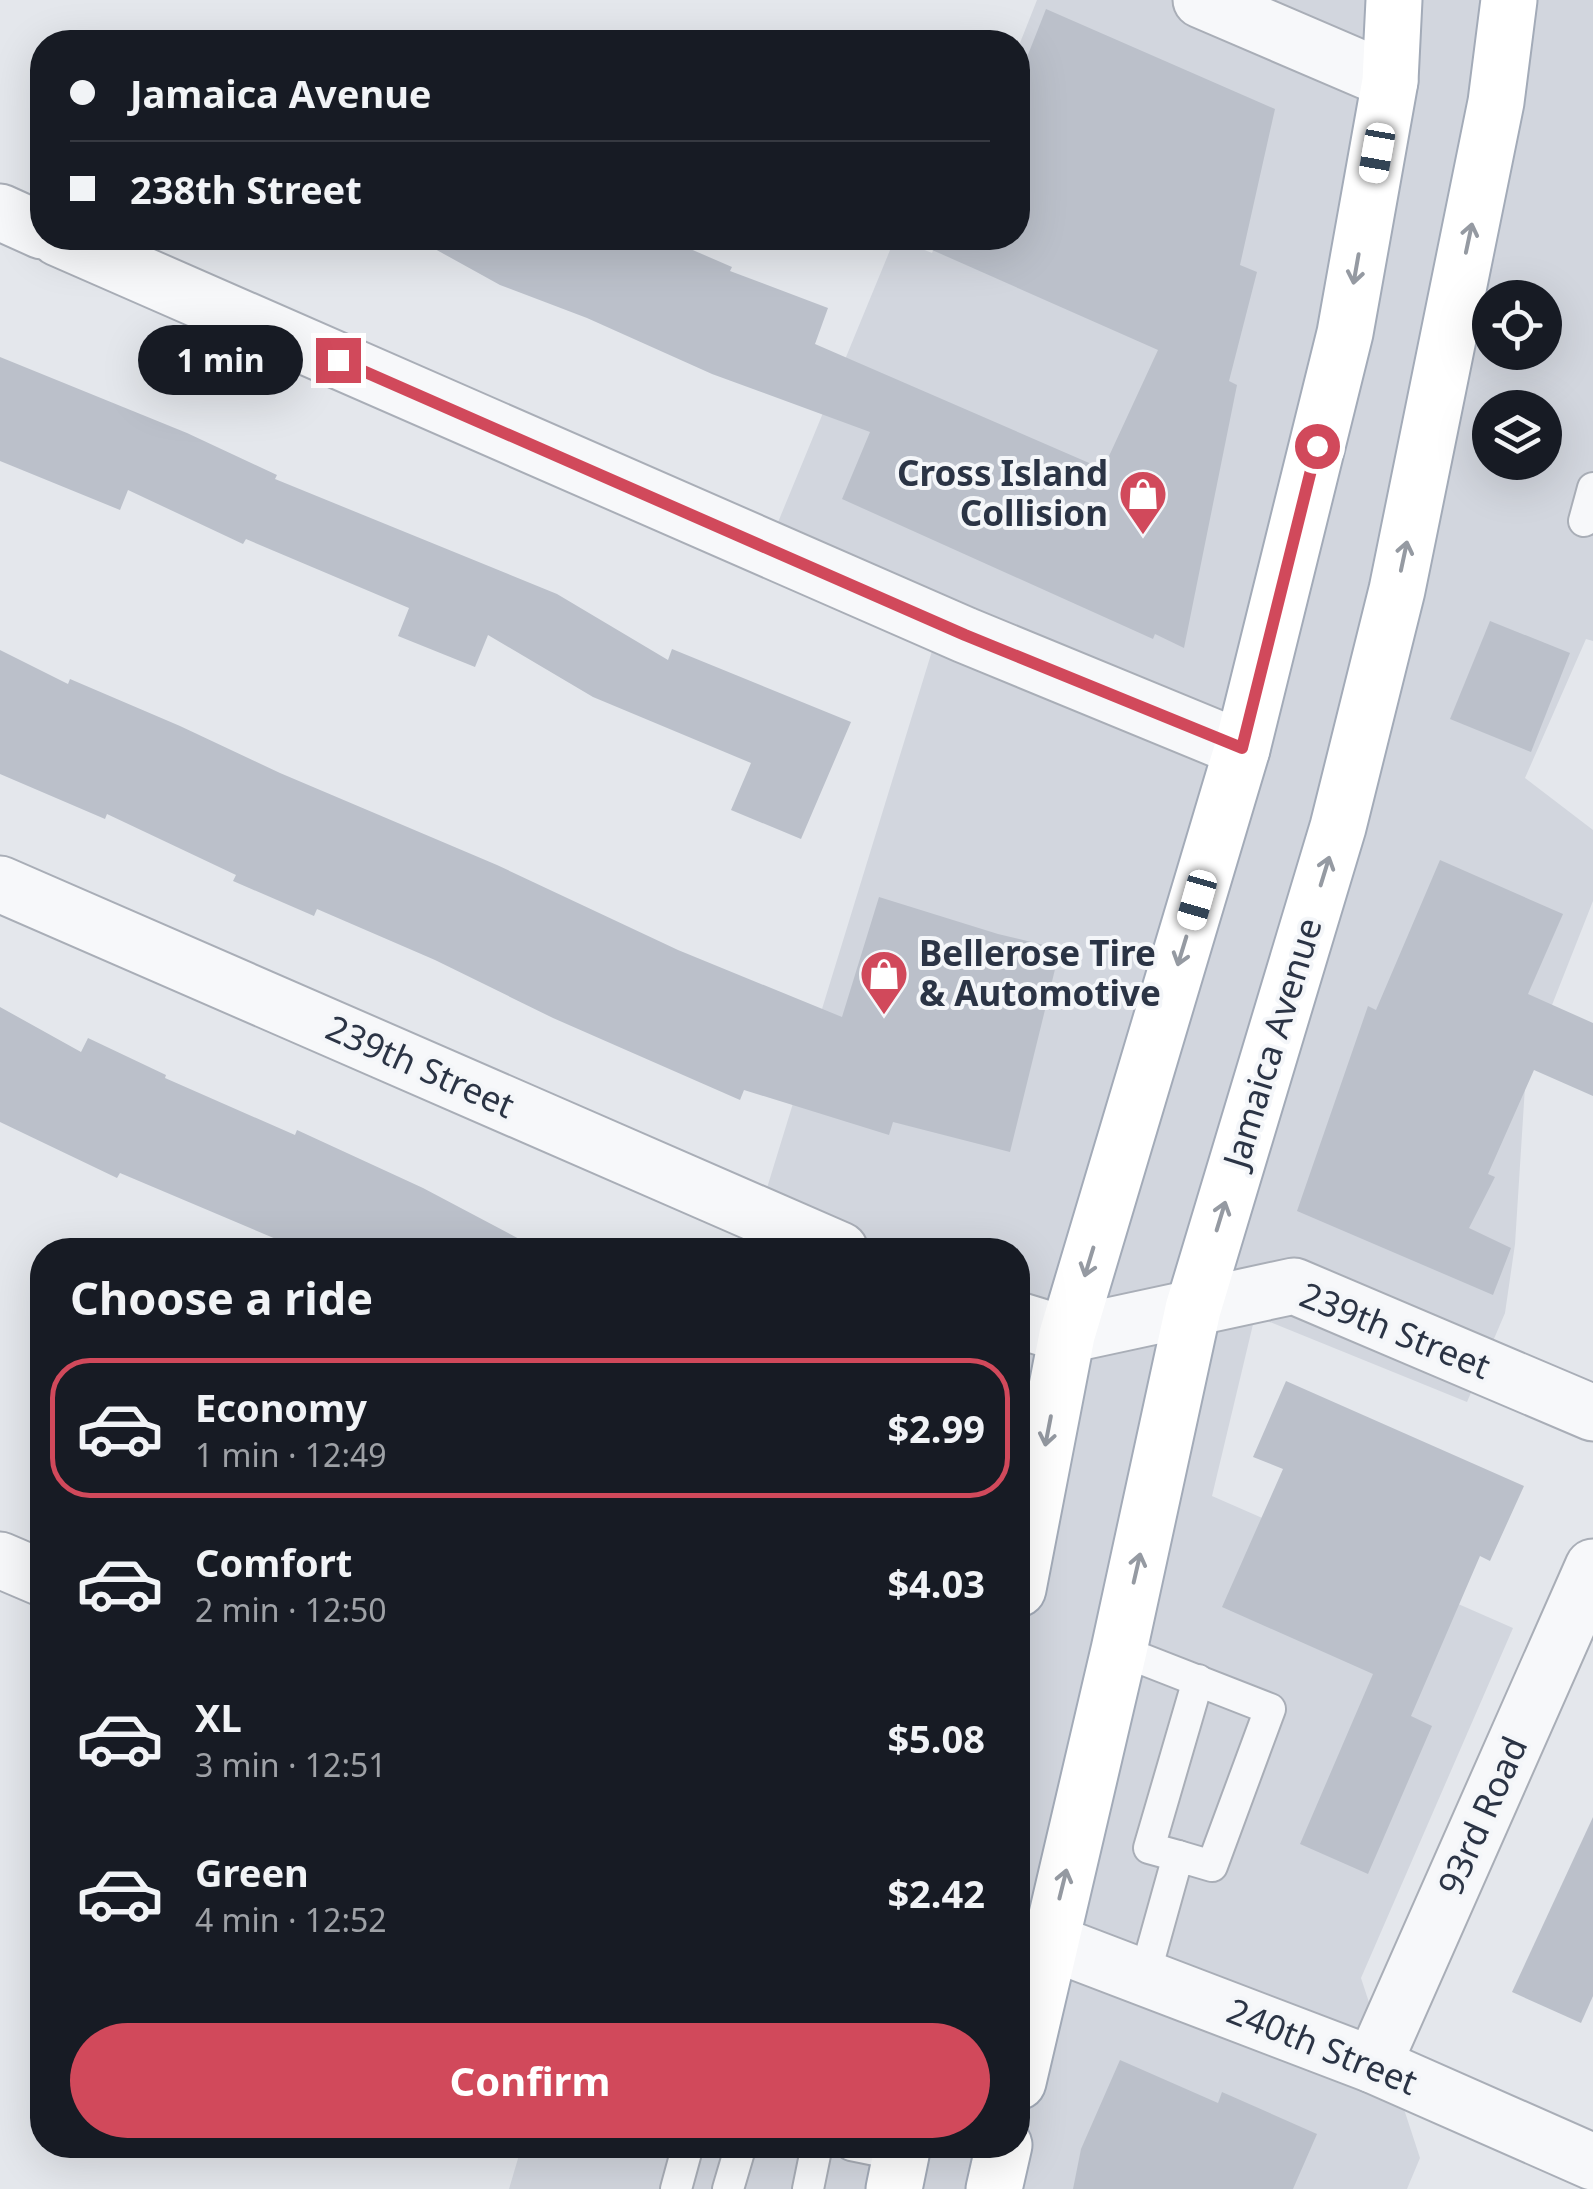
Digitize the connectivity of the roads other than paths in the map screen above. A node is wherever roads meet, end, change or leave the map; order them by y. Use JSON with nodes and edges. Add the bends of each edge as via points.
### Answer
{"nodes":[{"id":1,"x":1201,"y":0,"type":"edge"},
{"id":2,"x":1394,"y":0,"type":"edge"},
{"id":3,"x":1509,"y":0,"type":"edge"},
{"id":4,"x":1390,"y":81,"type":"junction"},
{"id":5,"x":0,"y":212,"type":"edge"},
{"id":6,"x":30,"y":225,"type":"edge"},
{"id":7,"x":85,"y":250,"type":"edge"},
{"id":8,"x":1593,"y":488,"type":"edge"},
{"id":9,"x":1584,"y":521,"type":"dead end"},
{"id":10,"x":1242,"y":748,"type":"junction"},
{"id":11,"x":0,"y":884,"type":"edge"},
{"id":12,"x":812,"y":1238,"type":"edge"},
{"id":13,"x":1193,"y":1309,"type":"junction"},
{"id":14,"x":1042,"y":1328,"type":"edge"},
{"id":15,"x":1593,"y":1413,"type":"edge"},
{"id":16,"x":1030,"y":1458,"type":"edge"},
{"id":17,"x":0,"y":1560,"type":"edge"},
{"id":18,"x":1593,"y":1566,"type":"edge"},
{"id":19,"x":30,"y":1573,"type":"edge"},
{"id":20,"x":1119,"y":1650,"type":"junction"},
{"id":21,"x":1198,"y":1680,"type":"junction"},
{"id":22,"x":1178,"y":1856,"type":"junction"},
{"id":23,"x":1048,"y":1941,"type":"junction"},
{"id":24,"x":1144,"y":1978,"type":"junction"},
{"id":25,"x":1030,"y":2026,"type":"edge"},
{"id":26,"x":1373,"y":2064,"type":"junction"},
{"id":27,"x":684,"y":2158,"type":"edge"},
{"id":28,"x":737,"y":2158,"type":"edge"},
{"id":29,"x":814,"y":2158,"type":"edge"},
{"id":30,"x":1001,"y":2158,"type":"edge"},
{"id":31,"x":1593,"y":2162,"type":"edge"},
{"id":32,"x":676,"y":2189,"type":"edge"},
{"id":33,"x":728,"y":2189,"type":"edge"},
{"id":34,"x":808,"y":2189,"type":"edge"},
{"id":35,"x":994,"y":2189,"type":"edge"}],
"edges":[{"from":1,"to":4,"type":"street"},
{"from":2,"to":4,"type":"main road"},
{"from":13,"to":3,"type":"main road","name":"Jamaica Avenue","one_way":true,"via":[[1338,828],[1397,590],[1496,102]]},
{"from":4,"to":10,"type":"main road","one_way":true,"via":[[1345,332]]},
{"from":5,"to":6,"type":"street"},
{"from":7,"to":10,"type":"street","via":[[965,635]]},
{"from":8,"to":9,"type":"lane"},
{"from":10,"to":14,"type":"main road","one_way":true},
{"from":11,"to":12,"type":"street","name":"239th Street"},
{"from":13,"to":14,"type":"street","name":"239th Street"},
{"from":13,"to":15,"type":"street","name":"239th Street","via":[[1294,1286]]},
{"from":20,"to":13,"type":"main road","name":"Jamaica Avenue","one_way":true},
{"from":14,"to":16,"type":"main road","one_way":true},
{"from":17,"to":19,"type":"street"},
{"from":18,"to":26,"type":"street","name":"93rd Road"},
{"from":20,"to":21,"type":"lane"},
{"from":23,"to":20,"type":"main road","name":"Jamaica Avenue","one_way":true},
{"from":21,"to":22,"type":"lane","via":[[1149,1848]]},
{"from":21,"to":22,"type":"lane","via":[[1270,1710],[1212,1866]]},
{"from":22,"to":24,"type":"lane"},
{"from":23,"to":24,"type":"street","name":"240th Street"},
{"from":23,"to":25,"type":"main road","name":"Jamaica Avenue"},
{"from":24,"to":26,"type":"street","name":"240th Street"},
{"from":26,"to":31,"type":"street","name":"240th Street"},
{"from":27,"to":32,"type":"lane"},
{"from":28,"to":33,"type":"lane"},
{"from":29,"to":34,"type":"lane"},
{"from":30,"to":35,"type":"main road"}]}
